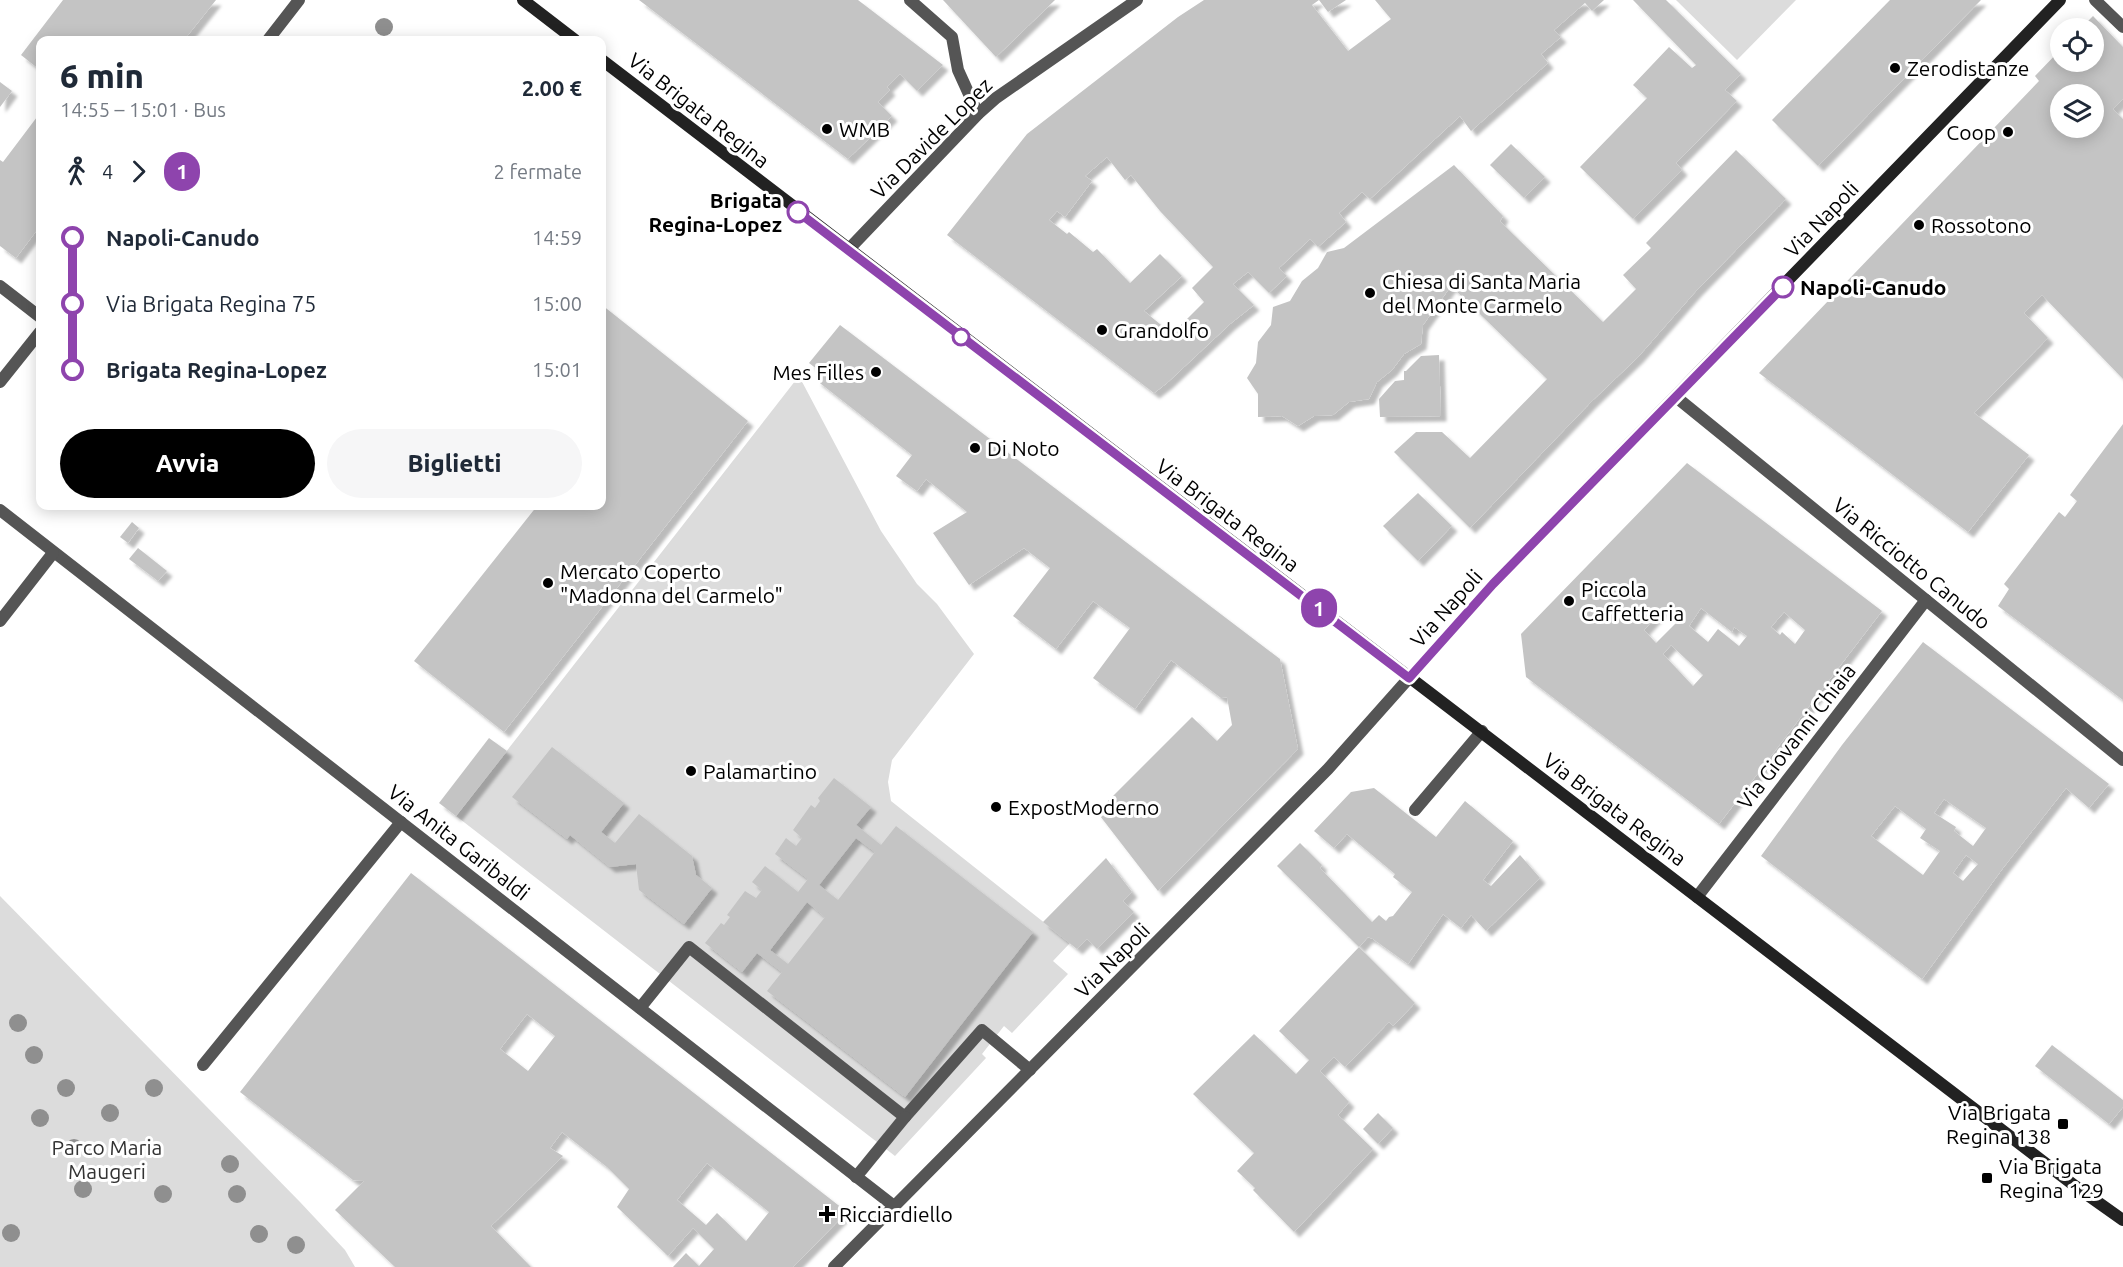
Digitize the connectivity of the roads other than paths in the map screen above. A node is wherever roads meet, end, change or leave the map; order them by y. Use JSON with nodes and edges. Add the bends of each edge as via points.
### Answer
{"nodes":[{"id":1,"x":299,"y":0,"type":"edge"},
{"id":2,"x":523,"y":0,"type":"edge"},
{"id":3,"x":910,"y":0,"type":"edge"},
{"id":4,"x":1137,"y":0,"type":"edge"},
{"id":5,"x":2060,"y":0,"type":"edge"},
{"id":6,"x":2095,"y":0,"type":"edge"},
{"id":7,"x":2123,"y":27,"type":"edge"},
{"id":8,"x":271,"y":36,"type":"edge"},
{"id":9,"x":571,"y":36,"type":"edge"},
{"id":10,"x":606,"y":63,"type":"edge"},
{"id":11,"x":978,"y":114,"type":"junction"},
{"id":12,"x":848,"y":250,"type":"junction"},
{"id":13,"x":0,"y":286,"type":"edge"},
{"id":14,"x":36,"y":314,"type":"edge"},
{"id":15,"x":36,"y":337,"type":"edge"},
{"id":16,"x":0,"y":382,"type":"edge"},
{"id":17,"x":1676,"y":397,"type":"junction"},
{"id":18,"x":0,"y":510,"type":"edge"},
{"id":19,"x":53,"y":553,"type":"junction"},
{"id":20,"x":1926,"y":600,"type":"junction"},
{"id":21,"x":0,"y":621,"type":"edge"},
{"id":22,"x":1409,"y":678,"type":"junction"},
{"id":23,"x":1482,"y":731,"type":"junction"},
{"id":24,"x":2123,"y":760,"type":"edge"},
{"id":25,"x":1415,"y":810,"type":"dead end"},
{"id":26,"x":401,"y":822,"type":"junction"},
{"id":27,"x":1697,"y":897,"type":"junction"},
{"id":28,"x":640,"y":1008,"type":"junction"},
{"id":29,"x":203,"y":1065,"type":"dead end"},
{"id":30,"x":1030,"y":1070,"type":"junction"},
{"id":31,"x":904,"y":1117,"type":"junction"},
{"id":32,"x":856,"y":1177,"type":"junction"},
{"id":33,"x":894,"y":1206,"type":"junction"},
{"id":34,"x":2121,"y":1220,"type":"edge"},
{"id":35,"x":834,"y":1267,"type":"edge"}],
"edges":[{"from":1,"to":8,"type":"street"},
{"from":2,"to":9,"type":"main road"},
{"from":3,"to":11,"type":"street","via":[[952,37],[957,70]]},
{"from":4,"to":11,"type":"street","name":"Via Davide Lopez"},
{"from":5,"to":17,"type":"main road","name":"Via Napoli"},
{"from":6,"to":7,"type":"street"},
{"from":10,"to":12,"type":"main road","name":"Via Brigata Regina"},
{"from":11,"to":12,"type":"street","name":"Via Davide Lopez"},
{"from":12,"to":22,"type":"main road","name":"Via Brigata Regina"},
{"from":13,"to":14,"type":"street"},
{"from":15,"to":16,"type":"street"},
{"from":17,"to":20,"type":"street","name":"Via Ricciotto Canudo"},
{"from":17,"to":22,"type":"main road","name":"Via Napoli","via":[[1493,584]]},
{"from":18,"to":19,"type":"street","name":"Via Anita Garibaldi"},
{"from":19,"to":21,"type":"street"},
{"from":19,"to":26,"type":"street","name":"Via Anita Garibaldi"},
{"from":20,"to":24,"type":"street","name":"Via Ricciotto Canudo"},
{"from":20,"to":27,"type":"street","name":"Via Giovanni Chiaia"},
{"from":22,"to":23,"type":"main road","name":"Via Brigata Regina"},
{"from":22,"to":30,"type":"street","name":"Via Napoli","via":[[1328,769]]},
{"from":23,"to":25,"type":"street"},
{"from":23,"to":27,"type":"main road","name":"Via Brigata Regina"},
{"from":26,"to":28,"type":"street","name":"Via Anita Garibaldi"},
{"from":26,"to":29,"type":"street"},
{"from":27,"to":34,"type":"main road","name":"Via Brigata Regina"},
{"from":28,"to":31,"type":"street","via":[[689,947]]},
{"from":28,"to":32,"type":"street","name":"Via Anita Garibaldi"},
{"from":30,"to":31,"type":"street","via":[[982,1030]]},
{"from":30,"to":33,"type":"street","name":"Via Napoli"},
{"from":31,"to":32,"type":"street"},
{"from":32,"to":33,"type":"street","name":"Via Anita Garibaldi"},
{"from":33,"to":35,"type":"street","name":"Via Napoli"}]}
